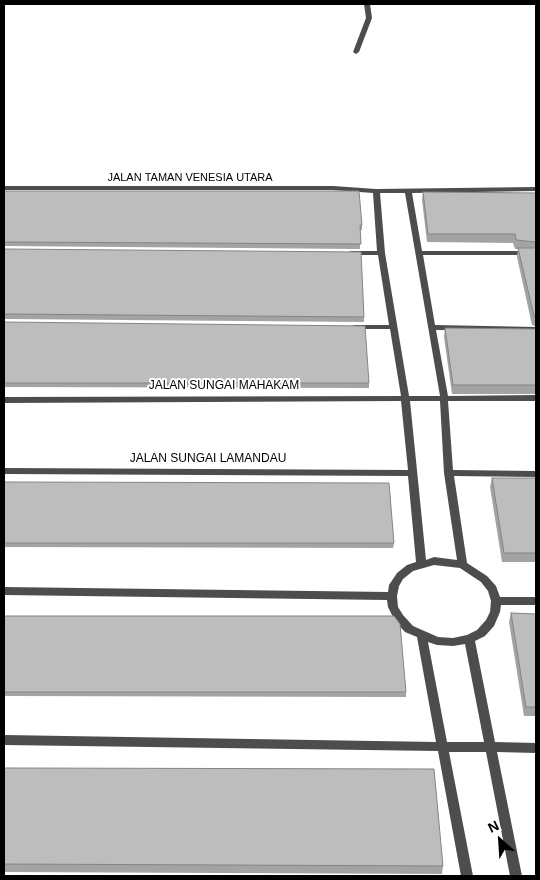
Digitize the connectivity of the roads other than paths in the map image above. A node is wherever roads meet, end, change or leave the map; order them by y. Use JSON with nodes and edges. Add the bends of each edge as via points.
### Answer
{"nodes":[{"id":1,"x":367,"y":4,"type":"edge"},
{"id":2,"x":356,"y":52,"type":"dead end"},
{"id":3,"x":4,"y":188,"type":"edge"},
{"id":4,"x":536,"y":189,"type":"edge"},
{"id":5,"x":408,"y":190,"type":"junction"},
{"id":6,"x":376,"y":191,"type":"junction"},
{"id":7,"x":341,"y":253,"type":"edge"},
{"id":8,"x":380,"y":253,"type":"junction"},
{"id":9,"x":418,"y":253,"type":"junction"},
{"id":10,"x":536,"y":253,"type":"edge"},
{"id":11,"x":343,"y":327,"type":"edge"},
{"id":12,"x":393,"y":327,"type":"junction"},
{"id":13,"x":431,"y":327,"type":"junction"},
{"id":14,"x":536,"y":328,"type":"edge"},
{"id":15,"x":405,"y":397,"type":"junction"},
{"id":16,"x":444,"y":397,"type":"junction"},
{"id":17,"x":536,"y":398,"type":"edge"},
{"id":18,"x":4,"y":400,"type":"edge"},
{"id":19,"x":4,"y":471,"type":"edge"},
{"id":20,"x":413,"y":473,"type":"junction"},
{"id":21,"x":449,"y":473,"type":"junction"},
{"id":22,"x":536,"y":474,"type":"edge"},
{"id":23,"x":421,"y":563,"type":"junction"},
{"id":24,"x":462,"y":565,"type":"junction"},
{"id":25,"x":4,"y":591,"type":"edge"},
{"id":26,"x":392,"y":596,"type":"junction"},
{"id":27,"x":496,"y":600,"type":"junction"},
{"id":28,"x":536,"y":601,"type":"edge"},
{"id":29,"x":422,"y":637,"type":"junction"},
{"id":30,"x":469,"y":639,"type":"junction"},
{"id":31,"x":4,"y":740,"type":"edge"},
{"id":32,"x":442,"y":747,"type":"junction"},
{"id":33,"x":490,"y":748,"type":"junction"},
{"id":34,"x":536,"y":748,"type":"edge"},
{"id":35,"x":467,"y":876,"type":"edge"},
{"id":36,"x":516,"y":876,"type":"edge"}],
"edges":[{"from":1,"to":2,"type":"street","via":[[369,18]]},
{"from":3,"to":6,"type":"street","name":"JALAN TAMAN VENESIA UTARA","via":[[323,188]]},
{"from":4,"to":5,"type":"street"},
{"from":5,"to":6,"type":"street"},
{"from":5,"to":9,"type":"street"},
{"from":6,"to":8,"type":"street"},
{"from":7,"to":8,"type":"street"},
{"from":8,"to":12,"type":"street"},
{"from":9,"to":10,"type":"street"},
{"from":9,"to":13,"type":"street"},
{"from":11,"to":12,"type":"street"},
{"from":12,"to":15,"type":"street"},
{"from":13,"to":14,"type":"street"},
{"from":13,"to":16,"type":"street"},
{"from":15,"to":16,"type":"street","name":"JALAN SUNGAI MAHAKAM"},
{"from":15,"to":18,"type":"street","name":"JALAN SUNGAI MAHAKAM"},
{"from":15,"to":20,"type":"street"},
{"from":16,"to":17,"type":"street","name":"JALAN SUNGAI MAHAKAM"},
{"from":16,"to":21,"type":"street"},
{"from":19,"to":20,"type":"street","name":"JALAN SUNGAI LAMANDAU"},
{"from":20,"to":23,"type":"street"},
{"from":21,"to":22,"type":"street"},
{"from":21,"to":24,"type":"street"},
{"from":23,"to":24,"type":"street","via":[[448,561]]},
{"from":23,"to":26,"type":"street","via":[[400,576]]},
{"from":24,"to":27,"type":"street","via":[[484,579]]},
{"from":25,"to":26,"type":"street"},
{"from":26,"to":29,"type":"street","via":[[399,618]]},
{"from":27,"to":28,"type":"street"},
{"from":27,"to":30,"type":"street","via":[[490,623]]},
{"from":29,"to":30,"type":"street","via":[[453,642]]},
{"from":29,"to":32,"type":"street"},
{"from":30,"to":33,"type":"street"},
{"from":31,"to":32,"type":"street"},
{"from":32,"to":33,"type":"street"},
{"from":32,"to":35,"type":"street"},
{"from":33,"to":34,"type":"street"},
{"from":33,"to":36,"type":"street"}]}
